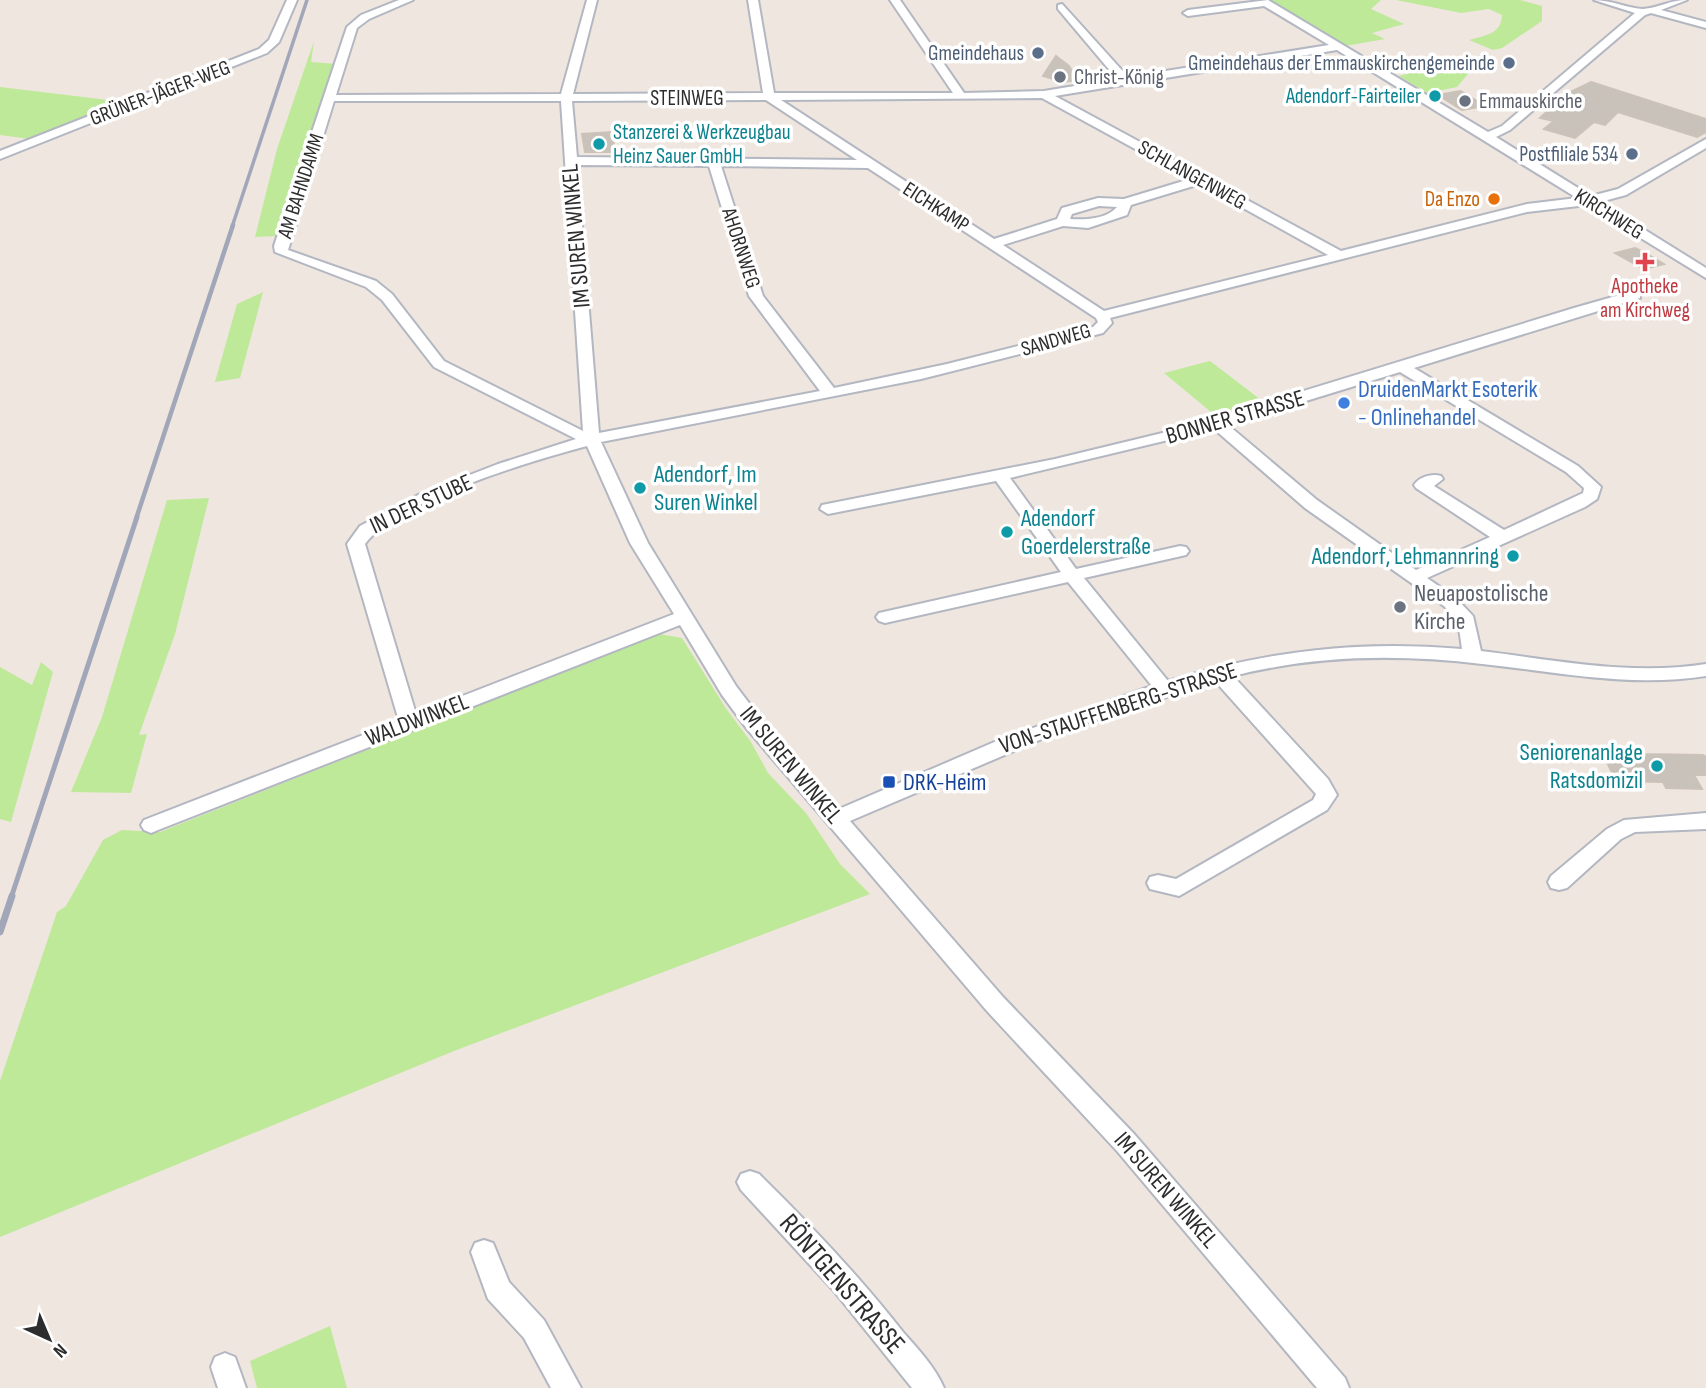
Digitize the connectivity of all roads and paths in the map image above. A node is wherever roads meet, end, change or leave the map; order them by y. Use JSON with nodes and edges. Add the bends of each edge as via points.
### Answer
{"nodes":[{"id":1,"x":292,"y":0,"type":"edge"},
{"id":2,"x":408,"y":0,"type":"edge"},
{"id":3,"x":592,"y":0,"type":"edge"},
{"id":4,"x":753,"y":0,"type":"edge"},
{"id":5,"x":895,"y":0,"type":"edge"},
{"id":6,"x":1599,"y":0,"type":"edge"},
{"id":7,"x":1682,"y":0,"type":"edge"},
{"id":8,"x":1264,"y":1,"type":"edge"},
{"id":9,"x":1062,"y":7,"type":"dead end"},
{"id":10,"x":1646,"y":11,"type":"junction"},
{"id":11,"x":1188,"y":13,"type":"dead end"},
{"id":12,"x":1706,"y":25,"type":"edge"},
{"id":13,"x":1339,"y":47,"type":"junction"},
{"id":14,"x":1126,"y":82,"type":"junction"},
{"id":15,"x":1044,"y":94,"type":"junction"},
{"id":16,"x":961,"y":96,"type":"junction"},
{"id":17,"x":769,"y":97,"type":"junction"},
{"id":18,"x":330,"y":98,"type":"junction"},
{"id":19,"x":566,"y":98,"type":"junction"},
{"id":20,"x":1487,"y":137,"type":"junction"},
{"id":21,"x":1706,"y":143,"type":"edge"},
{"id":22,"x":0,"y":155,"type":"edge"},
{"id":23,"x":570,"y":161,"type":"junction"},
{"id":24,"x":714,"y":163,"type":"junction"},
{"id":25,"x":871,"y":164,"type":"junction"},
{"id":26,"x":1201,"y":180,"type":"junction"},
{"id":27,"x":1587,"y":201,"type":"junction"},
{"id":28,"x":992,"y":244,"type":"junction"},
{"id":29,"x":1340,"y":256,"type":"junction"},
{"id":30,"x":1706,"y":274,"type":"edge"},
{"id":31,"x":1634,"y":295,"type":"dead end"},
{"id":32,"x":1102,"y":316,"type":"junction"},
{"id":33,"x":1403,"y":368,"type":"junction"},
{"id":34,"x":831,"y":394,"type":"junction"},
{"id":35,"x":1216,"y":423,"type":"junction"},
{"id":36,"x":592,"y":439,"type":"junction"},
{"id":37,"x":999,"y":474,"type":"junction"},
{"id":38,"x":1436,"y":480,"type":"dead end"},
{"id":39,"x":828,"y":509,"type":"dead end"},
{"id":40,"x":1502,"y":537,"type":"junction"},
{"id":41,"x":1180,"y":551,"type":"dead end"},
{"id":42,"x":1072,"y":575,"type":"junction"},
{"id":43,"x":1414,"y":577,"type":"junction"},
{"id":44,"x":684,"y":617,"type":"junction"},
{"id":45,"x":885,"y":617,"type":"dead end"},
{"id":46,"x":1473,"y":657,"type":"junction"},
{"id":47,"x":1706,"y":670,"type":"edge"},
{"id":48,"x":1219,"y":673,"type":"junction"},
{"id":49,"x":1164,"y":689,"type":"junction"},
{"id":50,"x":409,"y":723,"type":"junction"},
{"id":51,"x":836,"y":819,"type":"junction"},
{"id":52,"x":1706,"y":821,"type":"edge"},
{"id":53,"x":151,"y":825,"type":"dead end"},
{"id":54,"x":1559,"y":882,"type":"dead end"},
{"id":55,"x":1158,"y":883,"type":"dead end"},
{"id":56,"x":750,"y":1182,"type":"dead end"},
{"id":57,"x":484,"y":1252,"type":"dead end"},
{"id":58,"x":566,"y":1388,"type":"edge"},
{"id":59,"x":930,"y":1388,"type":"edge"},
{"id":60,"x":1335,"y":1388,"type":"edge"}],
"edges":[{"from":1,"to":22,"type":"street","name":"GRÜNER-JÄGER-WEG","via":[[274,42],[263,51]]},
{"from":2,"to":18,"type":"street","name":"AM BAHNDAMM","via":[[354,24]]},
{"from":3,"to":19,"type":"street","name":"IM SUREN WINKEL"},
{"from":4,"to":17,"type":"street"},
{"from":5,"to":16,"type":"street"},
{"from":6,"to":10,"type":"street"},
{"from":7,"to":10,"type":"street"},
{"from":8,"to":11,"type":"street"},
{"from":8,"to":13,"type":"street","name":"KIRCHWEG"},
{"from":9,"to":14,"type":"street"},
{"from":10,"to":12,"type":"street"},
{"from":10,"to":20,"type":"street","via":[[1506,128]]},
{"from":13,"to":14,"type":"street","name":"STEINWEG"},
{"from":13,"to":20,"type":"street","name":"KIRCHWEG"},
{"from":14,"to":15,"type":"street","name":"STEINWEG"},
{"from":15,"to":16,"type":"street","name":"STEINWEG"},
{"from":15,"to":26,"type":"street","name":"SCHLANGENWEG"},
{"from":16,"to":17,"type":"street","name":"STEINWEG"},
{"from":17,"to":19,"type":"street","name":"STEINWEG"},
{"from":17,"to":25,"type":"street","name":"EICHKAMP"},
{"from":18,"to":19,"type":"street","name":"STEINWEG"},
{"from":18,"to":36,"type":"street","name":"AM BAHNDAMM","via":[[282,252],[371,284],[387,297],[439,364]]},
{"from":19,"to":23,"type":"street","name":"IM SUREN WINKEL"},
{"from":20,"to":27,"type":"street","name":"KIRCHWEG"},
{"from":21,"to":27,"type":"street","name":"SANDWEG","via":[[1622,192]]},
{"from":23,"to":24,"type":"street"},
{"from":23,"to":36,"type":"street","name":"IM SUREN WINKEL"},
{"from":24,"to":25,"type":"street"},
{"from":24,"to":34,"type":"street","name":"AHORNWEG","via":[[756,295]]},
{"from":25,"to":28,"type":"street","name":"EICHKAMP"},
{"from":26,"to":28,"type":"street","via":[[1125,203],[1121,213],[1091,223],[1062,222]]},
{"from":26,"to":29,"type":"street","name":"SCHLANGENWEG"},
{"from":27,"to":29,"type":"street","name":"SANDWEG","via":[[1527,208]]},
{"from":27,"to":30,"type":"street","name":"KIRCHWEG"},
{"from":28,"to":32,"type":"street","name":"EICHKAMP"},
{"from":29,"to":32,"type":"street","name":"SANDWEG"},
{"from":31,"to":33,"type":"street","name":"BONNER STRASSE"},
{"from":32,"to":34,"type":"street","name":"SANDWEG","via":[[1105,323],[1098,330]]},
{"from":33,"to":35,"type":"street","name":"BONNER STRASSE"},
{"from":33,"to":40,"type":"street","via":[[1572,469],[1593,487],[1587,499]]},
{"from":34,"to":36,"type":"street","name":"SANDWEG"},
{"from":35,"to":37,"type":"street","name":"BONNER STRASSE"},
{"from":35,"to":43,"type":"street","via":[[1311,504]]},
{"from":36,"to":44,"type":"street","name":"IM SUREN WINKEL","via":[[633,533]]},
{"from":36,"to":50,"type":"street","name":"IN DER STUBE","via":[[439,491],[369,525],[357,538]]},
{"from":37,"to":39,"type":"street","name":"BONNER STRASSE"},
{"from":37,"to":42,"type":"street"},
{"from":38,"to":40,"type":"street","via":[[1422,485]]},
{"from":40,"to":43,"type":"street"},
{"from":41,"to":42,"type":"street"},
{"from":42,"to":45,"type":"street"},
{"from":42,"to":49,"type":"street"},
{"from":43,"to":46,"type":"street","via":[[1467,620]]},
{"from":44,"to":50,"type":"street","name":"WALDWINKEL"},
{"from":44,"to":51,"type":"street","name":"IM SUREN WINKEL","via":[[738,703]]},
{"from":46,"to":47,"type":"street","name":"VON-STAUFFENBERG-STRASSE","via":[[1626,675]]},
{"from":46,"to":48,"type":"street","name":"VON-STAUFFENBERG-STRASSE","via":[[1402,651],[1323,652]]},
{"from":48,"to":49,"type":"street","name":"VON-STAUFFENBERG-STRASSE"},
{"from":48,"to":55,"type":"street","via":[[1327,795],[1315,808],[1179,888]]},
{"from":49,"to":51,"type":"street","name":"VON-STAUFFENBERG-STRASSE","via":[[1013,742]]},
{"from":50,"to":53,"type":"street","name":"WALDWINKEL"},
{"from":51,"to":60,"type":"street","name":"IM SUREN WINKEL","via":[[995,1004],[1126,1143]]},
{"from":52,"to":54,"type":"street","via":[[1631,825]]},
{"from":56,"to":59,"type":"street","name":"RÖNTGENSTRASSE","via":[[850,1287]]},
{"from":57,"to":58,"type":"street","via":[[498,1290],[534,1329]]}]}
